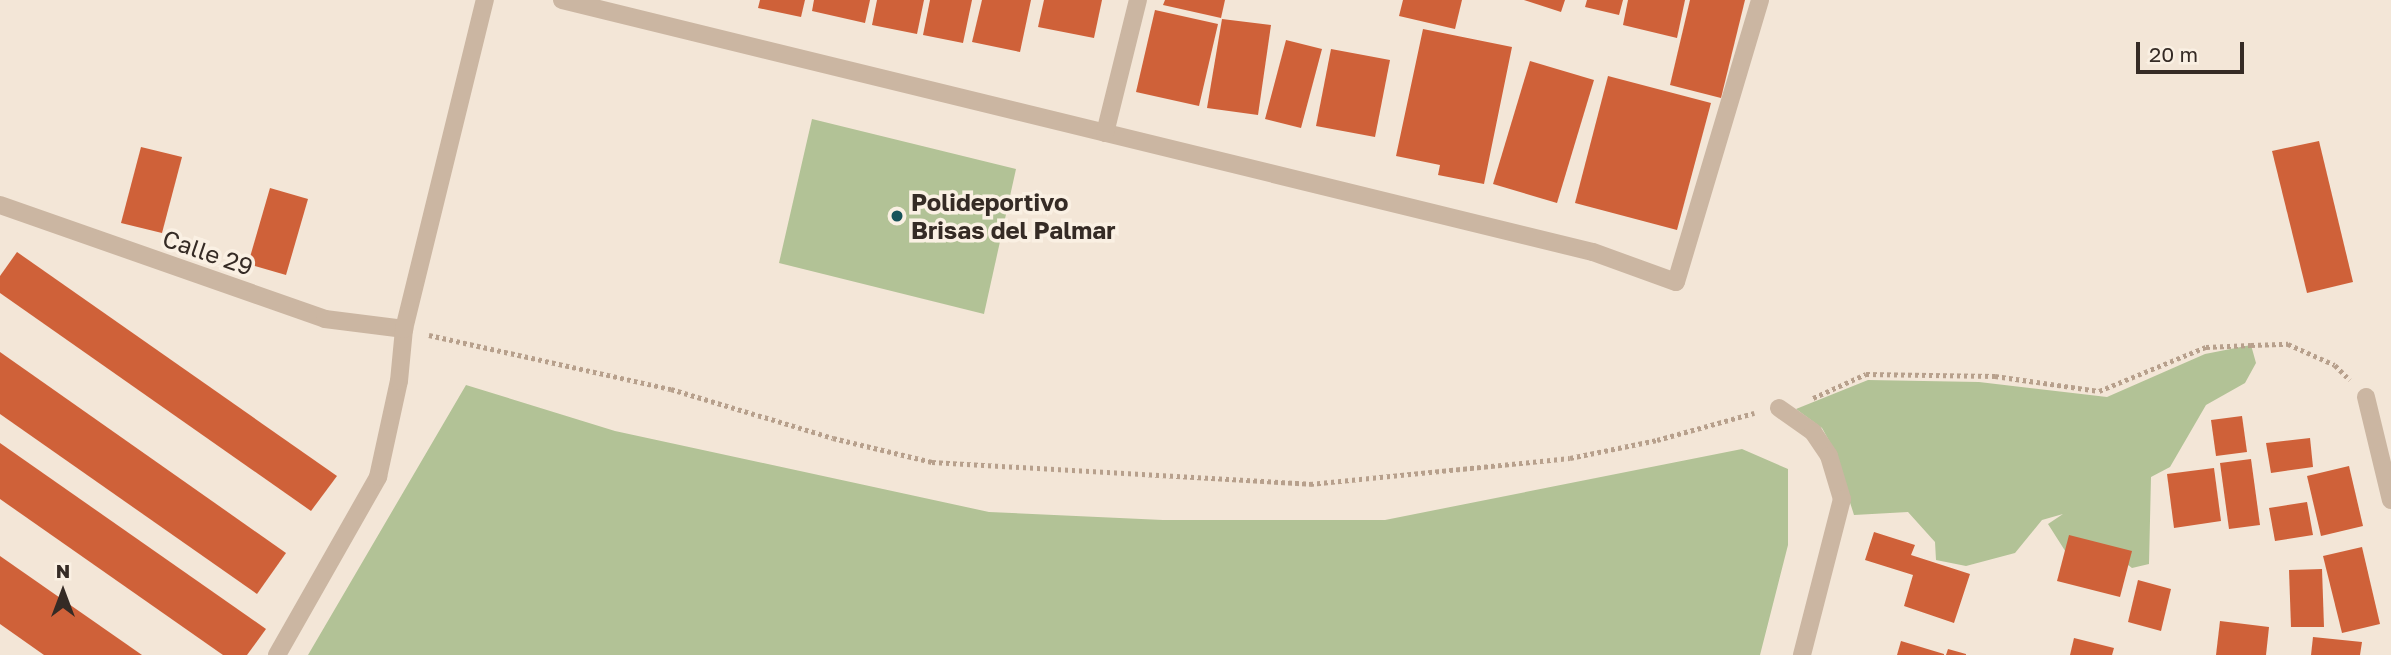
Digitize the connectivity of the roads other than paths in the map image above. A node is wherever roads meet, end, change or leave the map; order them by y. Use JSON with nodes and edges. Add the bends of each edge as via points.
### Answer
{"nodes":[{"id":1,"x":485,"y":0,"type":"edge"},
{"id":2,"x":562,"y":0,"type":"edge"},
{"id":3,"x":1138,"y":0,"type":"edge"},
{"id":4,"x":1760,"y":0,"type":"edge"},
{"id":5,"x":1105,"y":133,"type":"junction"},
{"id":6,"x":0,"y":205,"type":"edge"},
{"id":7,"x":404,"y":329,"type":"junction"},
{"id":8,"x":2366,"y":397,"type":"road end"},
{"id":9,"x":1779,"y":408,"type":"road end"},
{"id":10,"x":2391,"y":500,"type":"edge"},
{"id":11,"x":277,"y":655,"type":"edge"},
{"id":12,"x":1802,"y":655,"type":"edge"}],
"edges":[{"from":1,"to":7,"type":"street"},
{"from":2,"to":5,"type":"street"},
{"from":3,"to":5,"type":"street"},
{"from":4,"to":5,"type":"street","via":[[1676,282],[1593,253]]},
{"from":6,"to":7,"type":"street","name":"Calle 29","via":[[325,319]]},
{"from":7,"to":11,"type":"street","via":[[399,381],[378,477]]},
{"from":8,"to":10,"type":"street"},
{"from":9,"to":12,"type":"street","via":[[1813,432],[1829,456],[1842,499]]}]}
